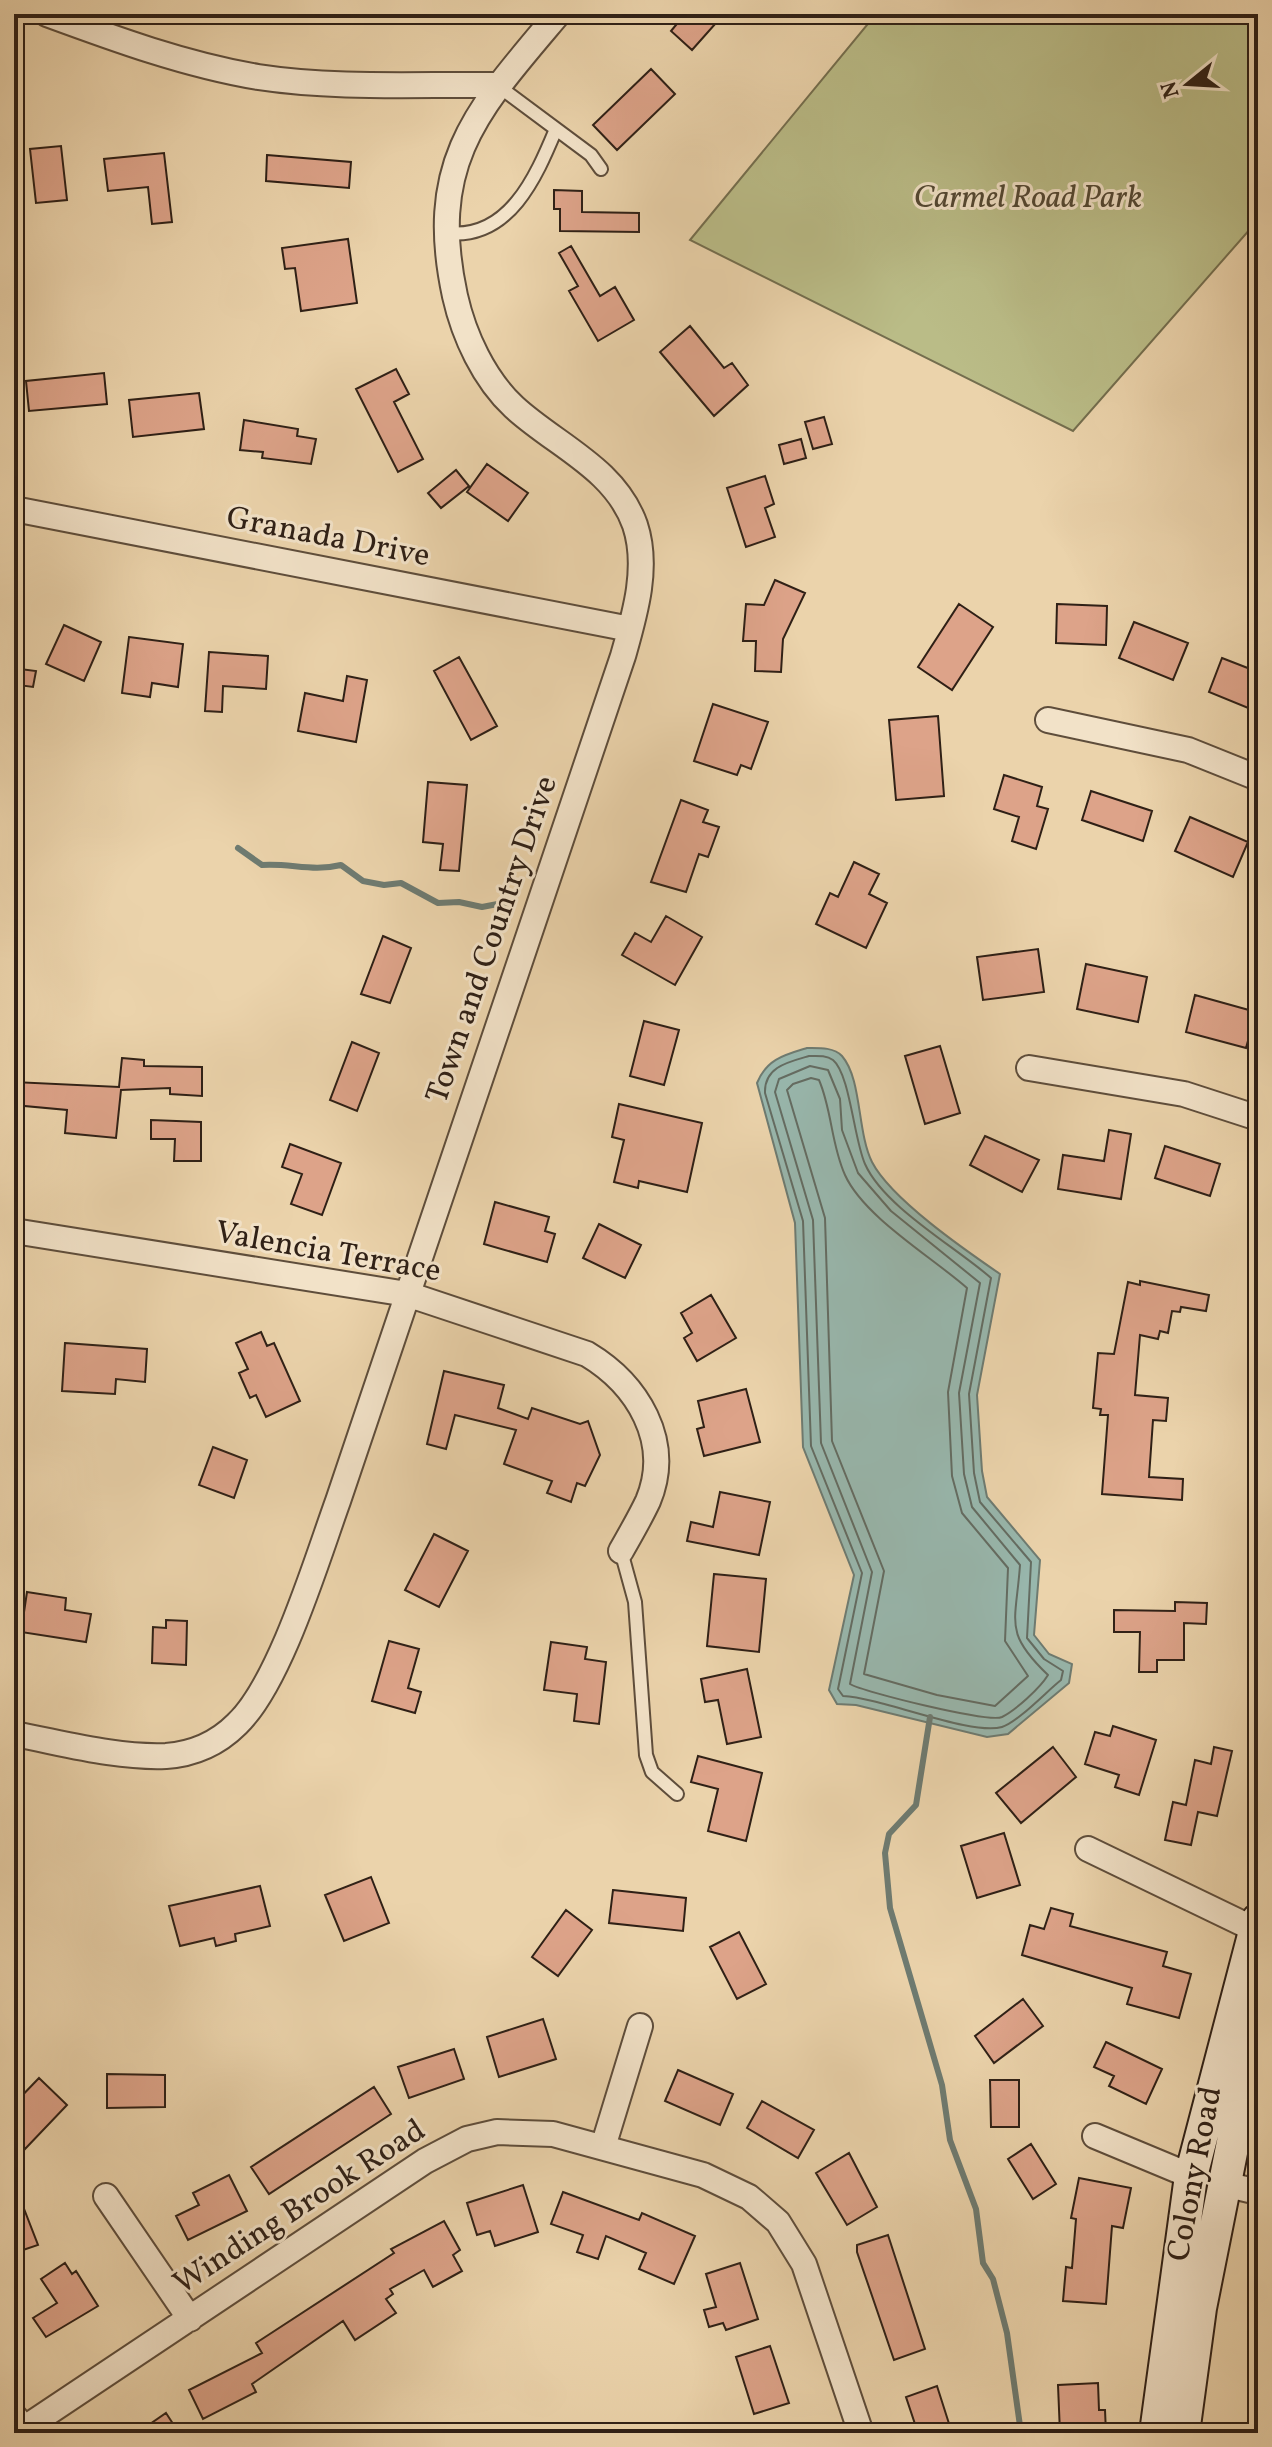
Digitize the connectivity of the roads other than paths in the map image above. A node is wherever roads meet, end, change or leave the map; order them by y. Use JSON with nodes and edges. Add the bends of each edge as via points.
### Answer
{"nodes":[{"id":1,"x":47,"y":14,"type":"edge"},
{"id":2,"x":558,"y":14,"type":"edge"},
{"id":3,"x":497,"y":85,"type":"junction"},
{"id":4,"x":556,"y":129,"type":"junction"},
{"id":5,"x":601,"y":169,"type":"dead end"},
{"id":6,"x":445,"y":233,"type":"junction"},
{"id":7,"x":14,"y":509,"type":"edge"},
{"id":8,"x":630,"y":629,"type":"junction"},
{"id":9,"x":1048,"y":720,"type":"dead end"},
{"id":10,"x":1258,"y":778,"type":"edge"},
{"id":11,"x":1029,"y":1068,"type":"dead end"},
{"id":12,"x":1258,"y":1118,"type":"edge"},
{"id":13,"x":14,"y":1231,"type":"edge"},
{"id":14,"x":407,"y":1294,"type":"junction"},
{"id":15,"x":621,"y":1551,"type":"joint"},
{"id":16,"x":14,"y":1734,"type":"edge"},
{"id":17,"x":677,"y":1794,"type":"dead end"},
{"id":18,"x":1088,"y":1849,"type":"dead end"},
{"id":19,"x":1257,"y":1927,"type":"edge"},
{"id":20,"x":1258,"y":2017,"type":"edge"},
{"id":21,"x":640,"y":2026,"type":"dead end"},
{"id":22,"x":1095,"y":2136,"type":"dead end"},
{"id":23,"x":603,"y":2147,"type":"junction"},
{"id":24,"x":1191,"y":2176,"type":"junction"},
{"id":25,"x":1224,"y":2184,"type":"junction"},
{"id":26,"x":1258,"y":2192,"type":"edge"},
{"id":27,"x":106,"y":2196,"type":"dead end"},
{"id":28,"x":190,"y":2319,"type":"junction"},
{"id":29,"x":20,"y":2427,"type":"edge"},
{"id":30,"x":861,"y":2433,"type":"edge"},
{"id":31,"x":1156,"y":2433,"type":"edge"},
{"id":32,"x":1183,"y":2433,"type":"edge"}],
"edges":[{"from":1,"to":3,"type":"street","via":[[163,54],[256,77]]},
{"from":2,"to":3,"type":"street","name":"Town and Country Drive"},
{"from":3,"to":4,"type":"lane"},
{"from":3,"to":6,"type":"street","name":"Town and Country Drive","via":[[455,164]]},
{"from":4,"to":5,"type":"lane"},
{"from":4,"to":6,"type":"lane","via":[[526,192],[491,226],[462,235]]},
{"from":6,"to":8,"type":"street","name":"Town and Country Drive","via":[[458,311],[493,383],[537,426],[598,471],[631,515],[641,570]]},
{"from":7,"to":8,"type":"street","name":"Granada Drive"},
{"from":8,"to":14,"type":"street","name":"Town and Country Drive"},
{"from":9,"to":10,"type":"street","via":[[1188,750]]},
{"from":11,"to":12,"type":"street","via":[[1184,1094]]},
{"from":13,"to":14,"type":"street","name":"Valencia Terrace"},
{"from":14,"to":15,"type":"street","name":"Valencia Terrace","via":[[587,1354],[631,1388],[649,1421],[655,1467],[647,1502]]},
{"from":14,"to":16,"type":"street","name":"Town and Country Drive","via":[[301,1603],[261,1691],[238,1723],[211,1744],[165,1756]]},
{"from":15,"to":17,"type":"lane","via":[[635,1602],[646,1755],[652,1772]]},
{"from":18,"to":19,"type":"street"},
{"from":19,"to":24,"type":"main road","name":"Colony Road"},
{"from":20,"to":25,"type":"main road","name":"Colony Road"},
{"from":21,"to":23,"type":"street"},
{"from":22,"to":24,"type":"street"},
{"from":23,"to":28,"type":"street","name":"Winding Brook Road","via":[[521,2130],[467,2139],[425,2161]]},
{"from":23,"to":30,"type":"street","name":"Winding Brook Road","via":[[719,2181],[778,2222],[804,2264]]},
{"from":24,"to":31,"type":"main road","name":"Colony Road"},
{"from":25,"to":26,"type":"street"},
{"from":25,"to":32,"type":"main road","name":"Colony Road"},
{"from":27,"to":28,"type":"street"},
{"from":28,"to":29,"type":"street","name":"Winding Brook Road"}]}
